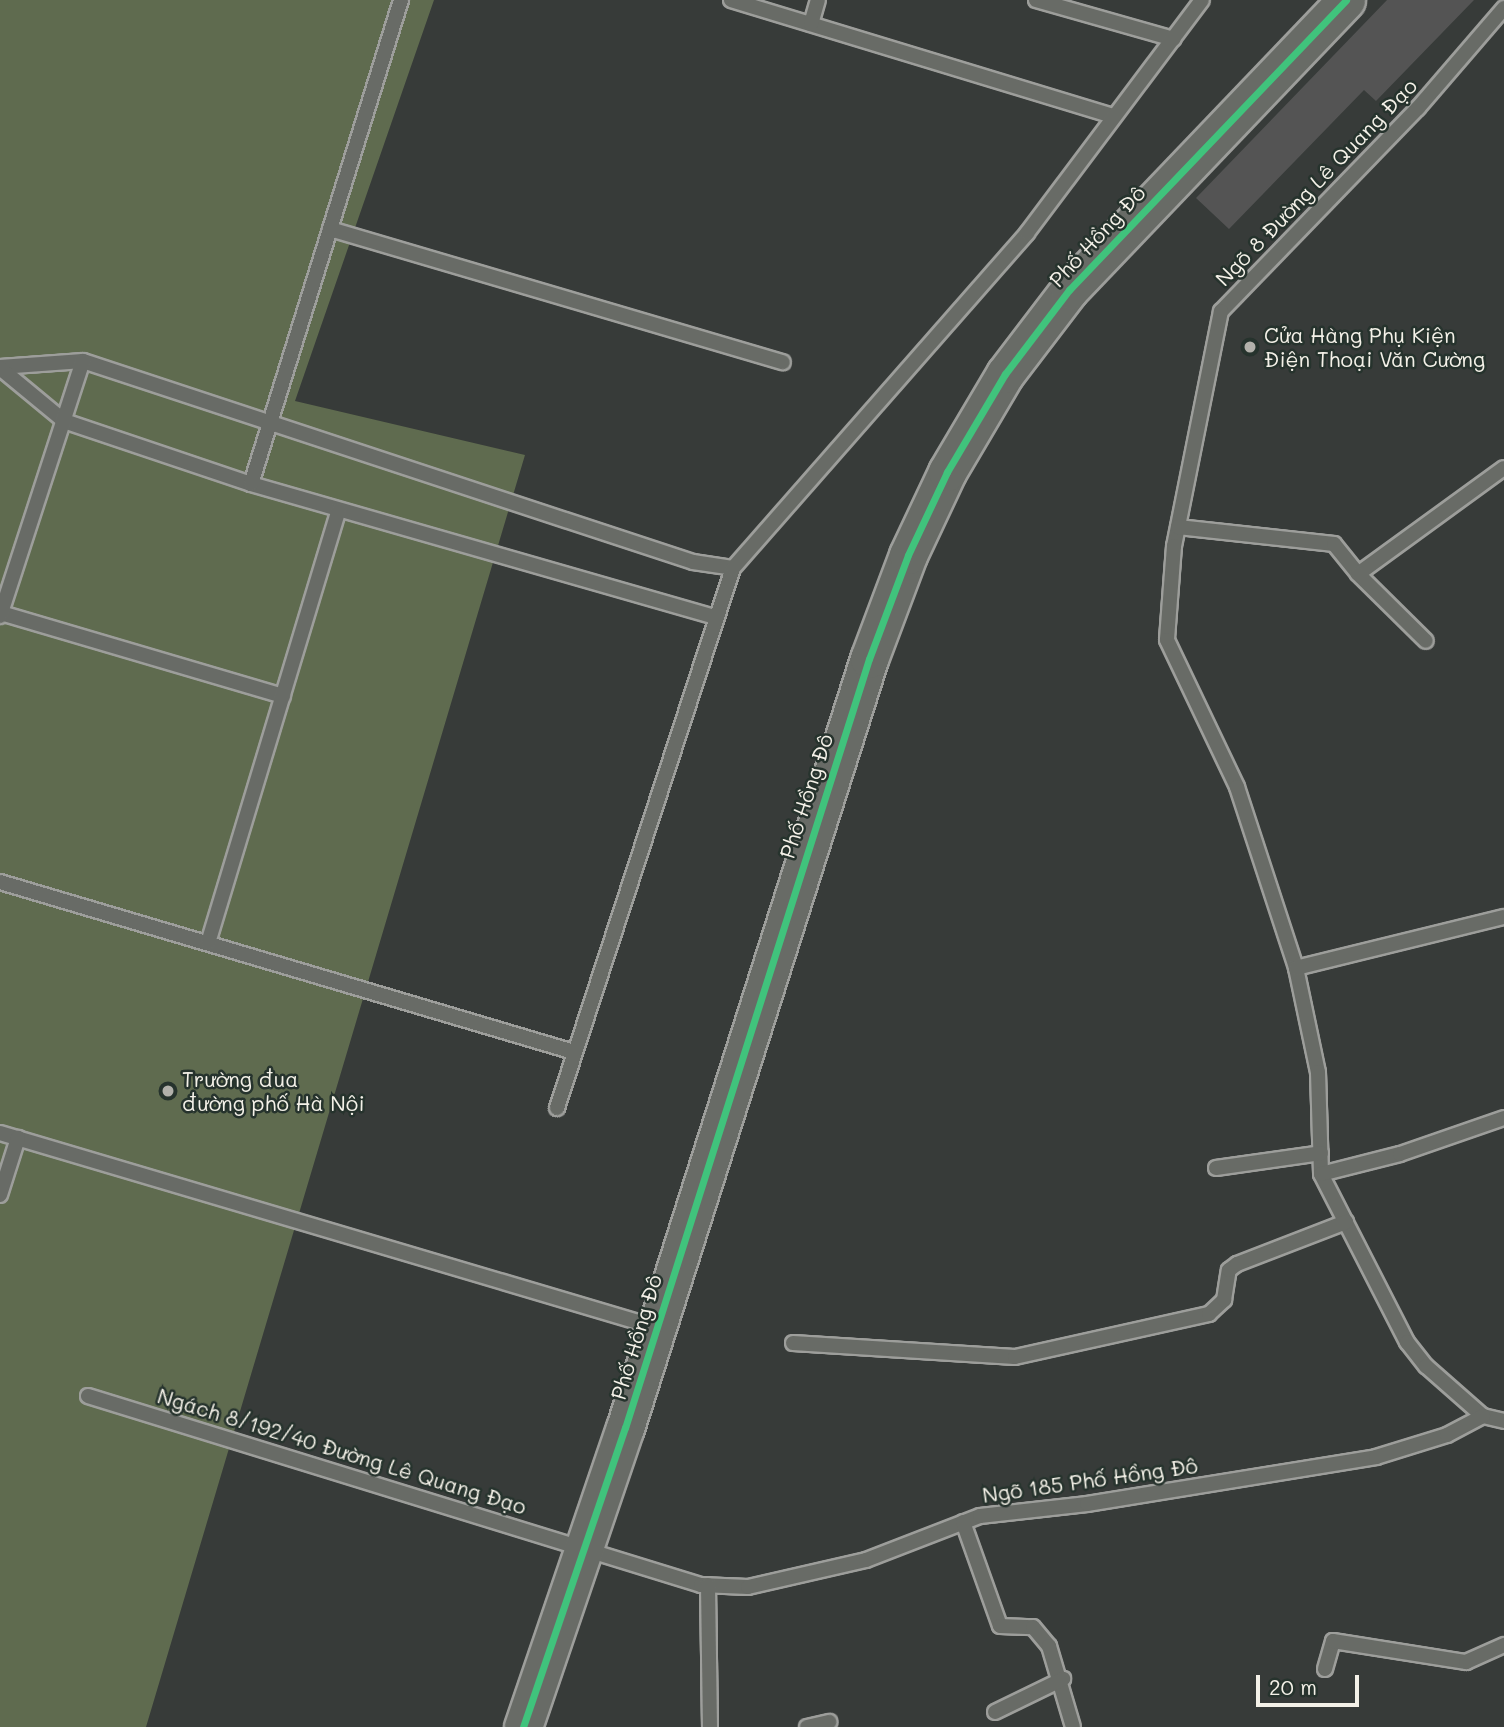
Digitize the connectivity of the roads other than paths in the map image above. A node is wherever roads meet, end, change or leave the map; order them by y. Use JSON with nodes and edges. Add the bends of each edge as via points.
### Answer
{"nodes":[{"id":1,"x":401,"y":0,"type":"edge"},
{"id":2,"x":731,"y":0,"type":"edge"},
{"id":3,"x":818,"y":0,"type":"edge"},
{"id":4,"x":1036,"y":0,"type":"edge"},
{"id":5,"x":1202,"y":0,"type":"edge"},
{"id":6,"x":1346,"y":0,"type":"edge"},
{"id":7,"x":1504,"y":8,"type":"edge"},
{"id":8,"x":811,"y":24,"type":"junction"},
{"id":9,"x":1174,"y":39,"type":"junction"},
{"id":10,"x":1114,"y":116,"type":"junction"},
{"id":11,"x":330,"y":229,"type":"junction"},
{"id":12,"x":83,"y":361,"type":"junction"},
{"id":13,"x":783,"y":362,"type":"dead end"},
{"id":14,"x":0,"y":368,"type":"edge"},
{"id":15,"x":271,"y":419,"type":"junction"},
{"id":16,"x":64,"y":421,"type":"junction"},
{"id":17,"x":1504,"y":468,"type":"edge"},
{"id":18,"x":251,"y":484,"type":"junction"},
{"id":19,"x":339,"y":510,"type":"junction"},
{"id":20,"x":1178,"y":527,"type":"junction"},
{"id":21,"x":733,"y":568,"type":"junction"},
{"id":22,"x":1358,"y":574,"type":"junction"},
{"id":23,"x":1,"y":615,"type":"edge"},
{"id":24,"x":715,"y":617,"type":"junction"},
{"id":25,"x":1426,"y":641,"type":"dead end"},
{"id":26,"x":283,"y":696,"type":"junction"},
{"id":27,"x":0,"y":882,"type":"edge"},
{"id":28,"x":1504,"y":917,"type":"edge"},
{"id":29,"x":208,"y":943,"type":"junction"},
{"id":30,"x":1296,"y":968,"type":"junction"},
{"id":31,"x":574,"y":1052,"type":"junction"},
{"id":32,"x":557,"y":1108,"type":"dead end"},
{"id":33,"x":1504,"y":1118,"type":"edge"},
{"id":34,"x":0,"y":1133,"type":"edge"},
{"id":35,"x":18,"y":1138,"type":"junction"},
{"id":36,"x":1321,"y":1153,"type":"junction"},
{"id":37,"x":1216,"y":1168,"type":"dead end"},
{"id":38,"x":1321,"y":1174,"type":"junction"},
{"id":39,"x":0,"y":1195,"type":"edge"},
{"id":40,"x":1346,"y":1222,"type":"junction"},
{"id":41,"x":656,"y":1327,"type":"junction"},
{"id":42,"x":793,"y":1343,"type":"dead end"},
{"id":43,"x":88,"y":1396,"type":"dead end"},
{"id":44,"x":1483,"y":1416,"type":"junction"},
{"id":45,"x":1504,"y":1421,"type":"edge"},
{"id":46,"x":963,"y":1522,"type":"junction"},
{"id":47,"x":584,"y":1547,"type":"junction"},
{"id":48,"x":708,"y":1585,"type":"junction"},
{"id":49,"x":1504,"y":1645,"type":"edge"},
{"id":50,"x":1325,"y":1668,"type":"dead end"},
{"id":51,"x":1063,"y":1679,"type":"junction"},
{"id":52,"x":995,"y":1712,"type":"dead end"},
{"id":53,"x":829,"y":1722,"type":"dead end"},
{"id":54,"x":523,"y":1727,"type":"edge"},
{"id":55,"x":710,"y":1727,"type":"edge"},
{"id":56,"x":807,"y":1727,"type":"edge"},
{"id":57,"x":1073,"y":1727,"type":"edge"}],
"edges":[{"from":1,"to":11,"type":"lane"},
{"from":2,"to":8,"type":"lane"},
{"from":3,"to":8,"type":"lane"},
{"from":4,"to":9,"type":"lane"},
{"from":5,"to":9,"type":"lane"},
{"from":6,"to":41,"type":"street","name":"Phố Hồng Đô","via":[[1069,290],[1005,374],[947,472],[908,555],[869,659]]},
{"from":7,"to":20,"type":"lane","name":"Ngõ 8 Đường Lê Quang Đạo","via":[[1418,108],[1221,311]]},
{"from":8,"to":10,"type":"lane"},
{"from":9,"to":10,"type":"lane"},
{"from":10,"to":21,"type":"lane","via":[[1027,233]]},
{"from":11,"to":13,"type":"lane"},
{"from":11,"to":15,"type":"lane"},
{"from":12,"to":14,"type":"lane"},
{"from":12,"to":15,"type":"lane"},
{"from":12,"to":16,"type":"lane"},
{"from":14,"to":16,"type":"lane"},
{"from":15,"to":18,"type":"lane"},
{"from":15,"to":21,"type":"lane","via":[[680,557]]},
{"from":16,"to":18,"type":"lane"},
{"from":16,"to":23,"type":"lane"},
{"from":17,"to":22,"type":"lane"},
{"from":18,"to":19,"type":"lane"},
{"from":19,"to":24,"type":"lane"},
{"from":19,"to":26,"type":"lane"},
{"from":20,"to":22,"type":"lane","via":[[1334,544]]},
{"from":20,"to":30,"type":"lane","name":"Ngõ 8 Đường Lê Quang Đạo","via":[[1167,640],[1237,787]]},
{"from":21,"to":24,"type":"lane"},
{"from":22,"to":25,"type":"lane"},
{"from":23,"to":26,"type":"lane"},
{"from":24,"to":31,"type":"lane"},
{"from":26,"to":29,"type":"lane"},
{"from":27,"to":29,"type":"lane"},
{"from":28,"to":30,"type":"lane"},
{"from":29,"to":31,"type":"lane"},
{"from":30,"to":36,"type":"lane","name":"Ngõ 8 Đường Lê Quang Đạo","via":[[1318,1072]]},
{"from":31,"to":32,"type":"lane"},
{"from":33,"to":38,"type":"lane","via":[[1400,1154]]},
{"from":34,"to":35,"type":"lane"},
{"from":35,"to":39,"type":"lane"},
{"from":35,"to":41,"type":"lane"},
{"from":36,"to":37,"type":"lane"},
{"from":36,"to":38,"type":"lane","name":"Ngõ 8 Đường Lê Quang Đạo"},
{"from":38,"to":40,"type":"lane"},
{"from":40,"to":42,"type":"lane","via":[[1237,1264],[1230,1270],[1224,1300],[1209,1314],[1015,1357]]},
{"from":40,"to":44,"type":"lane","via":[[1407,1342],[1426,1366]]},
{"from":41,"to":47,"type":"street","name":"Phố Hồng Đô"},
{"from":43,"to":47,"type":"lane","name":"Ngách 8/192/40 Đường Lê Quang Đạo"},
{"from":44,"to":45,"type":"lane"},
{"from":44,"to":46,"type":"lane","name":"Ngõ 185 Phố Hồng Đô","via":[[1447,1435],[1376,1457]]},
{"from":46,"to":48,"type":"lane","name":"Ngõ 185 Phố Hồng Đô","via":[[830,1570],[748,1587]]},
{"from":46,"to":51,"type":"lane","via":[[1000,1626],[1023,1625],[1040,1632]]},
{"from":47,"to":48,"type":"lane","name":"Ngõ 185 Phố Hồng Đô"},
{"from":47,"to":54,"type":"street","name":"Phố Hồng Đô"},
{"from":48,"to":55,"type":"lane"},
{"from":49,"to":50,"type":"lane","via":[[1466,1662],[1333,1641]]},
{"from":51,"to":52,"type":"lane"},
{"from":51,"to":57,"type":"lane"},
{"from":53,"to":56,"type":"lane"}]}
